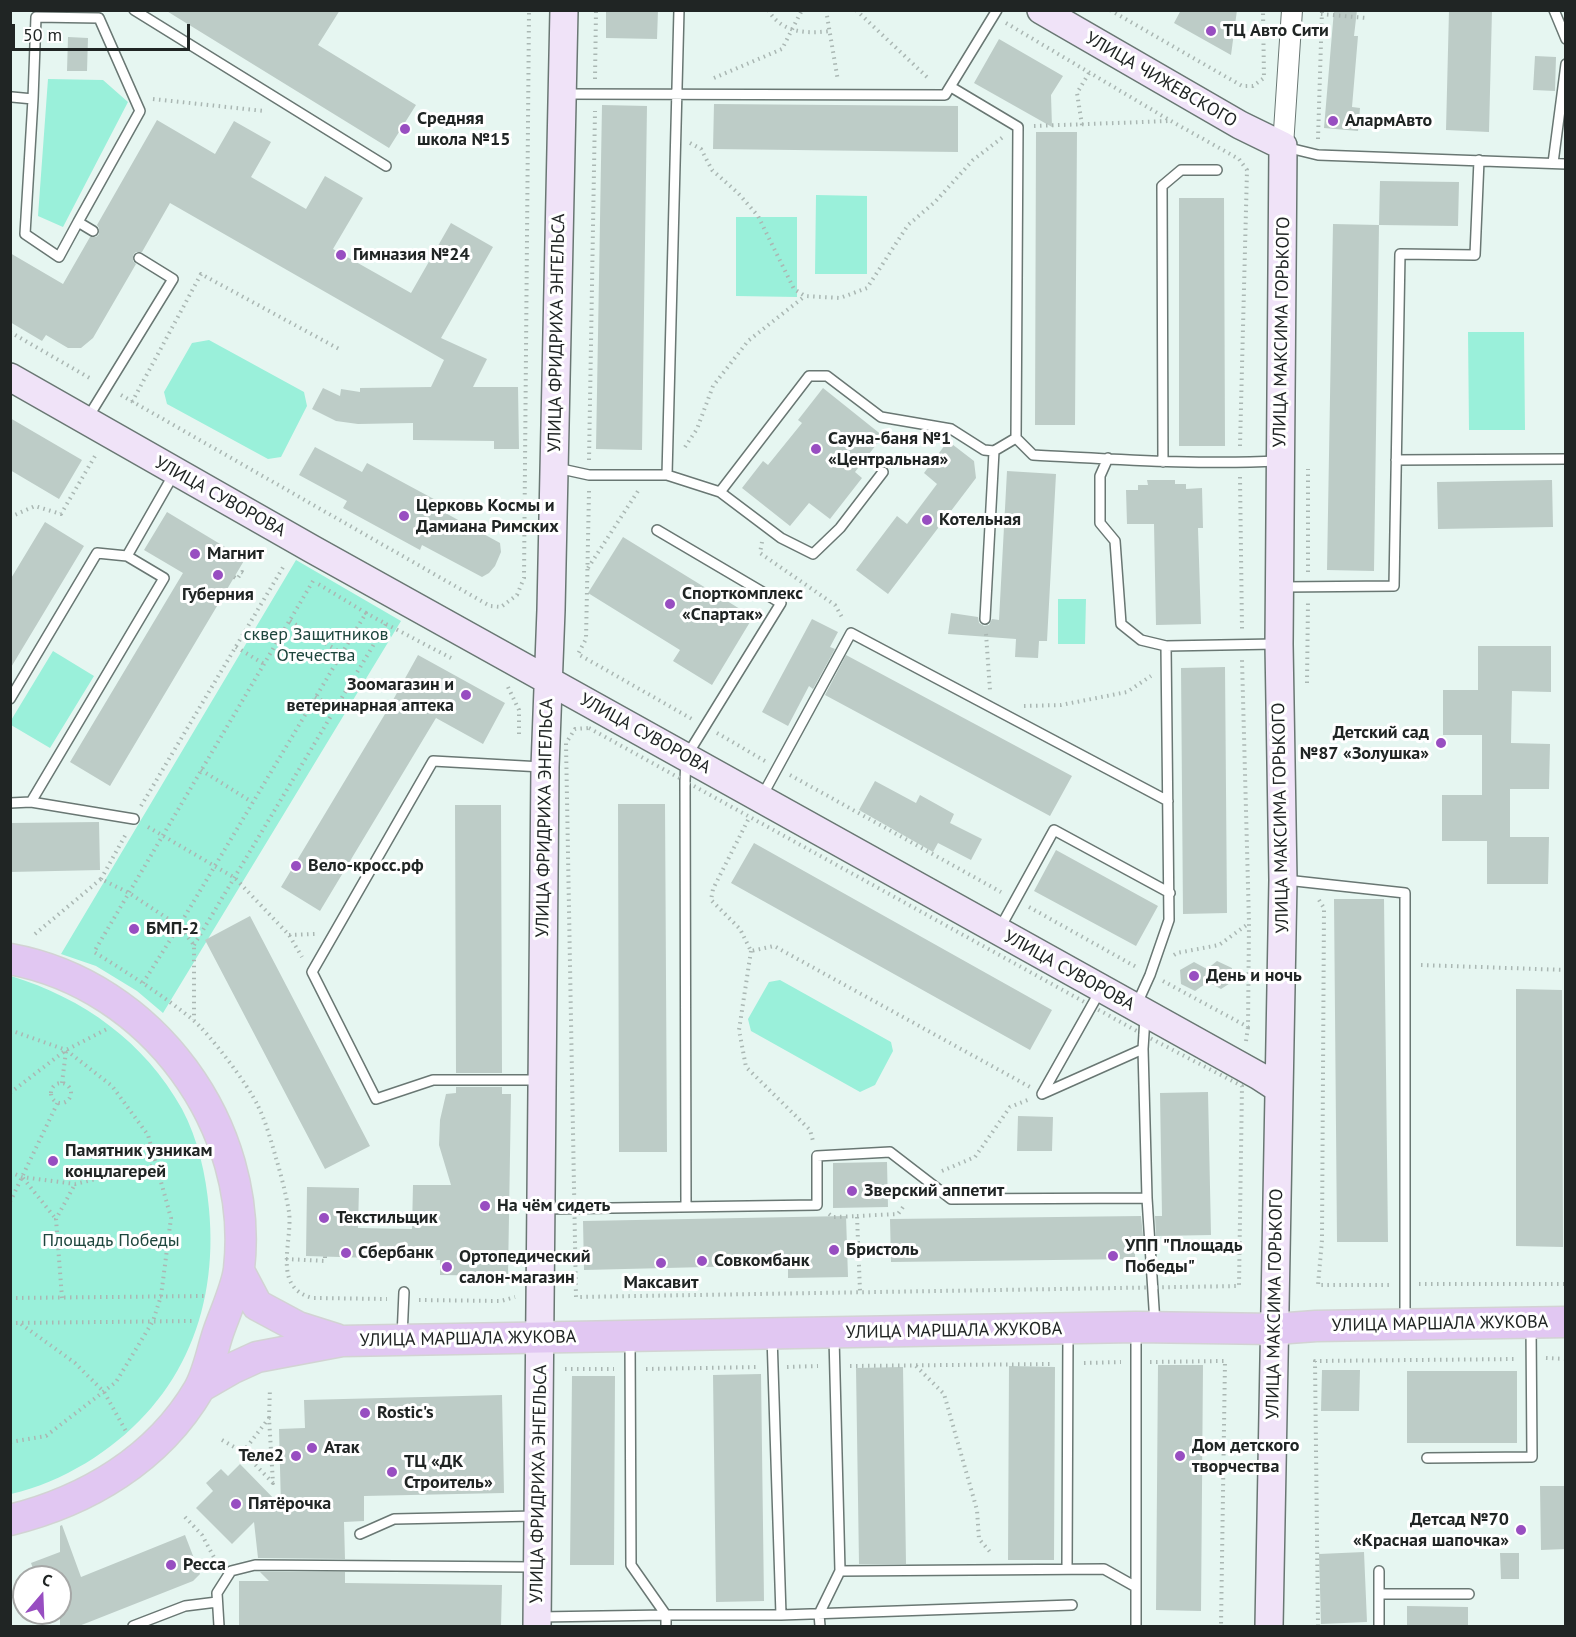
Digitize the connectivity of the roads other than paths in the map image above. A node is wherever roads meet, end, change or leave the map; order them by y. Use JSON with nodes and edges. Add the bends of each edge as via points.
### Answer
{"nodes":[{"id":1,"x":134,"y":10,"type":"edge"},
{"id":2,"x":564,"y":10,"type":"edge"},
{"id":3,"x":679,"y":10,"type":"edge"},
{"id":4,"x":1041,"y":10,"type":"edge"},
{"id":5,"x":1292,"y":10,"type":"edge"},
{"id":6,"x":1554,"y":10,"type":"edge"},
{"id":7,"x":996,"y":13,"type":"edge"},
{"id":8,"x":1566,"y":39,"type":"edge"},
{"id":9,"x":1566,"y":64,"type":"edge"},
{"id":10,"x":948,"y":91,"type":"junction"},
{"id":11,"x":561,"y":94,"type":"junction"},
{"id":12,"x":677,"y":94,"type":"junction"},
{"id":13,"x":12,"y":97,"type":"dead end"},
{"id":14,"x":33,"y":99,"type":"junction"},
{"id":15,"x":1283,"y":146,"type":"junction"},
{"id":16,"x":1479,"y":160,"type":"junction"},
{"id":17,"x":1553,"y":164,"type":"junction"},
{"id":18,"x":1566,"y":164,"type":"edge"},
{"id":19,"x":386,"y":166,"type":"dead end"},
{"id":20,"x":1216,"y":170,"type":"dead end"},
{"id":21,"x":78,"y":222,"type":"junction"},
{"id":22,"x":93,"y":231,"type":"dead end"},
{"id":23,"x":139,"y":258,"type":"dead end"},
{"id":24,"x":10,"y":377,"type":"edge"},
{"id":25,"x":86,"y":422,"type":"junction"},
{"id":26,"x":1016,"y":438,"type":"junction"},
{"id":27,"x":994,"y":451,"type":"junction"},
{"id":28,"x":1108,"y":458,"type":"junction"},
{"id":29,"x":1566,"y":459,"type":"edge"},
{"id":30,"x":1396,"y":460,"type":"junction"},
{"id":31,"x":1281,"y":461,"type":"junction"},
{"id":32,"x":1163,"y":462,"type":"junction"},
{"id":33,"x":554,"y":468,"type":"junction"},
{"id":34,"x":175,"y":472,"type":"junction"},
{"id":35,"x":883,"y":472,"type":"dead end"},
{"id":36,"x":667,"y":475,"type":"junction"},
{"id":37,"x":720,"y":492,"type":"junction"},
{"id":38,"x":657,"y":530,"type":"dead end"},
{"id":39,"x":127,"y":556,"type":"junction"},
{"id":40,"x":1280,"y":586,"type":"junction"},
{"id":41,"x":985,"y":619,"type":"road end"},
{"id":42,"x":1279,"y":644,"type":"junction"},
{"id":43,"x":1166,"y":646,"type":"junction"},
{"id":44,"x":548,"y":680,"type":"junction"},
{"id":45,"x":10,"y":699,"type":"edge"},
{"id":46,"x":545,"y":767,"type":"junction"},
{"id":47,"x":686,"y":769,"type":"junction"},
{"id":48,"x":1168,"y":801,"type":"junction"},
{"id":49,"x":31,"y":802,"type":"junction"},
{"id":50,"x":10,"y":803,"type":"edge"},
{"id":51,"x":755,"y":808,"type":"junction"},
{"id":52,"x":134,"y":819,"type":"road end"},
{"id":53,"x":1295,"y":881,"type":"junction"},
{"id":54,"x":1170,"y":893,"type":"junction"},
{"id":55,"x":998,"y":931,"type":"junction"},
{"id":56,"x":10,"y":959,"type":"edge"},
{"id":57,"x":1097,"y":997,"type":"junction"},
{"id":58,"x":1142,"y":1019,"type":"junction"},
{"id":59,"x":1143,"y":1049,"type":"junction"},
{"id":60,"x":541,"y":1080,"type":"junction"},
{"id":61,"x":1279,"y":1089,"type":"junction"},
{"id":62,"x":1147,"y":1198,"type":"junction"},
{"id":63,"x":686,"y":1207,"type":"junction"},
{"id":64,"x":541,"y":1209,"type":"junction"},
{"id":65,"x":239,"y":1270,"type":"junction"},
{"id":66,"x":404,"y":1292,"type":"dead end"},
{"id":67,"x":1566,"y":1322,"type":"edge"},
{"id":68,"x":1531,"y":1323,"type":"junction"},
{"id":69,"x":1405,"y":1325,"type":"junction"},
{"id":70,"x":1145,"y":1327,"type":"junction"},
{"id":71,"x":1068,"y":1329,"type":"junction"},
{"id":72,"x":1275,"y":1329,"type":"junction"},
{"id":73,"x":834,"y":1334,"type":"junction"},
{"id":74,"x":771,"y":1335,"type":"junction"},
{"id":75,"x":630,"y":1337,"type":"junction"},
{"id":76,"x":541,"y":1338,"type":"junction"},
{"id":77,"x":402,"y":1340,"type":"junction"},
{"id":78,"x":342,"y":1341,"type":"junction"},
{"id":79,"x":200,"y":1387,"type":"junction"},
{"id":80,"x":1427,"y":1458,"type":"dead end"},
{"id":81,"x":539,"y":1516,"type":"junction"},
{"id":82,"x":11,"y":1520,"type":"edge"},
{"id":83,"x":360,"y":1534,"type":"dead end"},
{"id":84,"x":538,"y":1567,"type":"junction"},
{"id":85,"x":1067,"y":1569,"type":"junction"},
{"id":86,"x":840,"y":1571,"type":"junction"},
{"id":87,"x":1379,"y":1571,"type":"dead end"},
{"id":88,"x":1136,"y":1587,"type":"junction"},
{"id":89,"x":1379,"y":1594,"type":"junction"},
{"id":90,"x":1469,"y":1594,"type":"dead end"},
{"id":91,"x":217,"y":1597,"type":"junction"},
{"id":92,"x":1072,"y":1605,"type":"dead end"},
{"id":93,"x":819,"y":1614,"type":"junction"},
{"id":94,"x":666,"y":1615,"type":"junction"},
{"id":95,"x":781,"y":1615,"type":"junction"},
{"id":96,"x":537,"y":1622,"type":"edge"},
{"id":97,"x":133,"y":1626,"type":"edge"},
{"id":98,"x":219,"y":1626,"type":"edge"},
{"id":99,"x":666,"y":1626,"type":"edge"},
{"id":100,"x":820,"y":1626,"type":"edge"},
{"id":101,"x":1136,"y":1626,"type":"edge"},
{"id":102,"x":1269,"y":1626,"type":"edge"},
{"id":103,"x":1379,"y":1626,"type":"edge"}],
"edges":[{"from":1,"to":19,"type":"lane"},
{"from":2,"to":11,"type":"street","name":"УЛИЦА ФРИДРИХА ЭНГЕЛЬСА"},
{"from":3,"to":12,"type":"lane"},
{"from":4,"to":15,"type":"street","name":"УЛИЦА ЧИЖЕВСКОГО"},
{"from":5,"to":15,"type":"street","name":"УЛИЦА МАКСИМА ГОРЬКОГО"},
{"from":6,"to":8,"type":"lane"},
{"from":7,"to":10,"type":"lane"},
{"from":9,"to":17,"type":"lane"},
{"from":10,"to":12,"type":"lane"},
{"from":10,"to":26,"type":"lane","via":[[1018,126]]},
{"from":11,"to":12,"type":"lane"},
{"from":11,"to":33,"type":"street","name":"УЛИЦА ФРИДРИХА ЭНГЕЛЬСА"},
{"from":12,"to":36,"type":"lane"},
{"from":13,"to":14,"type":"lane"},
{"from":14,"to":21,"type":"lane","via":[[25,234],[59,257]]},
{"from":14,"to":21,"type":"lane","via":[[36,17],[99,18],[140,111]]},
{"from":15,"to":16,"type":"lane","via":[[1318,155]]},
{"from":15,"to":31,"type":"street","name":"УЛИЦА МАКСИМА ГОРЬКОГО"},
{"from":16,"to":17,"type":"lane"},
{"from":16,"to":30,"type":"lane","via":[[1475,255],[1400,254]]},
{"from":17,"to":18,"type":"lane"},
{"from":20,"to":32,"type":"lane","via":[[1181,170],[1162,186]]},
{"from":21,"to":22,"type":"lane"},
{"from":23,"to":25,"type":"lane","via":[[173,279]]},
{"from":24,"to":25,"type":"street","name":"УЛИЦА СУВОРОВА"},
{"from":25,"to":34,"type":"street","name":"УЛИЦА СУВОРОВА"},
{"from":26,"to":27,"type":"lane"},
{"from":26,"to":28,"type":"lane","via":[[1033,456]]},
{"from":27,"to":37,"type":"lane","via":[[984,450],[951,429],[881,417],[828,376],[809,376]]},
{"from":27,"to":41,"type":"lane"},
{"from":28,"to":32,"type":"lane"},
{"from":28,"to":43,"type":"lane","via":[[1100,476],[1100,523],[1115,542],[1121,624],[1141,640]]},
{"from":29,"to":30,"type":"lane"},
{"from":30,"to":40,"type":"lane","via":[[1394,586]]},
{"from":31,"to":32,"type":"lane"},
{"from":31,"to":40,"type":"street","name":"УЛИЦА МАКСИМА ГОРЬКОГО"},
{"from":33,"to":36,"type":"lane","via":[[589,475]]},
{"from":33,"to":44,"type":"street","name":"УЛИЦА ФРИДРИХА ЭНГЕЛЬСА"},
{"from":34,"to":39,"type":"lane"},
{"from":34,"to":44,"type":"street","name":"УЛИЦА СУВОРОВА"},
{"from":35,"to":37,"type":"lane","via":[[840,528],[813,554],[781,538]]},
{"from":36,"to":37,"type":"lane"},
{"from":38,"to":47,"type":"lane","via":[[781,603],[705,727]]},
{"from":39,"to":45,"type":"lane","via":[[98,554]]},
{"from":39,"to":49,"type":"lane","via":[[164,578]]},
{"from":40,"to":42,"type":"street","name":"УЛИЦА МАКСИМА ГОРЬКОГО"},
{"from":42,"to":43,"type":"lane"},
{"from":42,"to":53,"type":"street","name":"УЛИЦА МАКСИМА ГОРЬКОГО"},
{"from":43,"to":48,"type":"lane"},
{"from":44,"to":46,"type":"street","name":"УЛИЦА ФРИДРИХА ЭНГЕЛЬСА"},
{"from":44,"to":47,"type":"street","name":"УЛИЦА СУВОРОВА"},
{"from":46,"to":60,"type":"street","name":"УЛИЦА ФРИДРИХА ЭНГЕЛЬСА"},
{"from":46,"to":60,"type":"lane","via":[[434,761],[312,972],[376,1099],[433,1080]]},
{"from":47,"to":51,"type":"street","name":"УЛИЦА СУВОРОВА"},
{"from":47,"to":63,"type":"lane"},
{"from":48,"to":51,"type":"lane","via":[[851,633]]},
{"from":48,"to":54,"type":"lane"},
{"from":49,"to":50,"type":"lane"},
{"from":49,"to":52,"type":"lane"},
{"from":51,"to":55,"type":"street","name":"УЛИЦА СУВОРОВА"},
{"from":53,"to":61,"type":"street","name":"УЛИЦА МАКСИМА ГОРЬКОГО"},
{"from":53,"to":69,"type":"lane","via":[[1406,893]]},
{"from":54,"to":55,"type":"lane","via":[[1054,830]]},
{"from":54,"to":58,"type":"lane","via":[[1169,921],[1150,975]]},
{"from":55,"to":57,"type":"street","name":"УЛИЦА СУВОРОВА"},
{"from":56,"to":65,"type":"main road","via":[[72,978],[125,1010],[172,1053],[195,1084],[218,1127],[233,1174],[240,1222]]},
{"from":57,"to":58,"type":"street","name":"УЛИЦА СУВОРОВА"},
{"from":57,"to":59,"type":"lane","via":[[1042,1094]]},
{"from":58,"to":59,"type":"lane"},
{"from":58,"to":61,"type":"street","name":"УЛИЦА СУВОРОВА"},
{"from":59,"to":62,"type":"lane"},
{"from":60,"to":64,"type":"street","name":"УЛИЦА ФРИДРИХА ЭНГЕЛЬСА"},
{"from":61,"to":72,"type":"street","name":"УЛИЦА МАКСИМА ГОРЬКОГО"},
{"from":62,"to":63,"type":"lane","via":[[951,1199],[890,1152],[817,1156],[818,1205]]},
{"from":62,"to":70,"type":"lane","via":[[1153,1289]]},
{"from":63,"to":64,"type":"lane"},
{"from":64,"to":76,"type":"street","name":"УЛИЦА ФРИДРИХА ЭНГЕЛЬСА"},
{"from":65,"to":78,"type":"main road","via":[[257,1305],[298,1327]]},
{"from":65,"to":79,"type":"main road"},
{"from":66,"to":77,"type":"lane"},
{"from":67,"to":68,"type":"main road","name":"УЛИЦА МАРШАЛА ЖУКОВА"},
{"from":68,"to":69,"type":"main road","name":"УЛИЦА МАРШАЛА ЖУКОВА"},
{"from":68,"to":80,"type":"lane","via":[[1532,1457]]},
{"from":69,"to":72,"type":"main road","name":"УЛИЦА МАРШАЛА ЖУКОВА"},
{"from":70,"to":71,"type":"main road","name":"УЛИЦА МАРШАЛА ЖУКОВА"},
{"from":70,"to":72,"type":"main road","name":"УЛИЦА МАРШАЛА ЖУКОВА"},
{"from":70,"to":88,"type":"lane","via":[[1137,1362]]},
{"from":71,"to":73,"type":"main road","name":"УЛИЦА МАРШАЛА ЖУКОВА"},
{"from":71,"to":85,"type":"lane"},
{"from":72,"to":102,"type":"street","name":"УЛИЦА МАКСИМА ГОРЬКОГО"},
{"from":73,"to":74,"type":"main road","name":"УЛИЦА МАРШАЛА ЖУКОВА"},
{"from":73,"to":86,"type":"lane"},
{"from":74,"to":75,"type":"main road","name":"УЛИЦА МАРШАЛА ЖУКОВА"},
{"from":74,"to":95,"type":"lane"},
{"from":75,"to":76,"type":"main road","name":"УЛИЦА МАРШАЛА ЖУКОВА"},
{"from":75,"to":94,"type":"lane","via":[[632,1565]]},
{"from":76,"to":77,"type":"main road","name":"УЛИЦА МАРШАЛА ЖУКОВА"},
{"from":76,"to":81,"type":"street","name":"УЛИЦА ФРИДРИХА ЭНГЕЛЬСА"},
{"from":77,"to":78,"type":"main road","name":"УЛИЦА МАРШАЛА ЖУКОВА"},
{"from":78,"to":79,"type":"main road","via":[[257,1357]]},
{"from":79,"to":82,"type":"main road","via":[[178,1419],[143,1455],[104,1484],[59,1506]]},
{"from":81,"to":83,"type":"lane","via":[[394,1519]]},
{"from":81,"to":84,"type":"street","name":"УЛИЦА ФРИДРИХА ЭНГЕЛЬСА"},
{"from":84,"to":91,"type":"lane","via":[[255,1565],[231,1570]]},
{"from":84,"to":96,"type":"street","name":"УЛИЦА ФРИДРИХА ЭНГЕЛЬСА"},
{"from":85,"to":86,"type":"lane"},
{"from":85,"to":88,"type":"lane","via":[[1104,1569]]},
{"from":86,"to":93,"type":"lane"},
{"from":87,"to":89,"type":"lane"},
{"from":88,"to":101,"type":"lane"},
{"from":89,"to":90,"type":"lane"},
{"from":89,"to":103,"type":"lane"},
{"from":91,"to":97,"type":"lane"},
{"from":91,"to":98,"type":"lane"},
{"from":92,"to":93,"type":"lane"},
{"from":93,"to":95,"type":"lane"},
{"from":93,"to":100,"type":"lane"},
{"from":94,"to":95,"type":"lane"},
{"from":94,"to":96,"type":"lane"},
{"from":94,"to":99,"type":"lane"}]}
